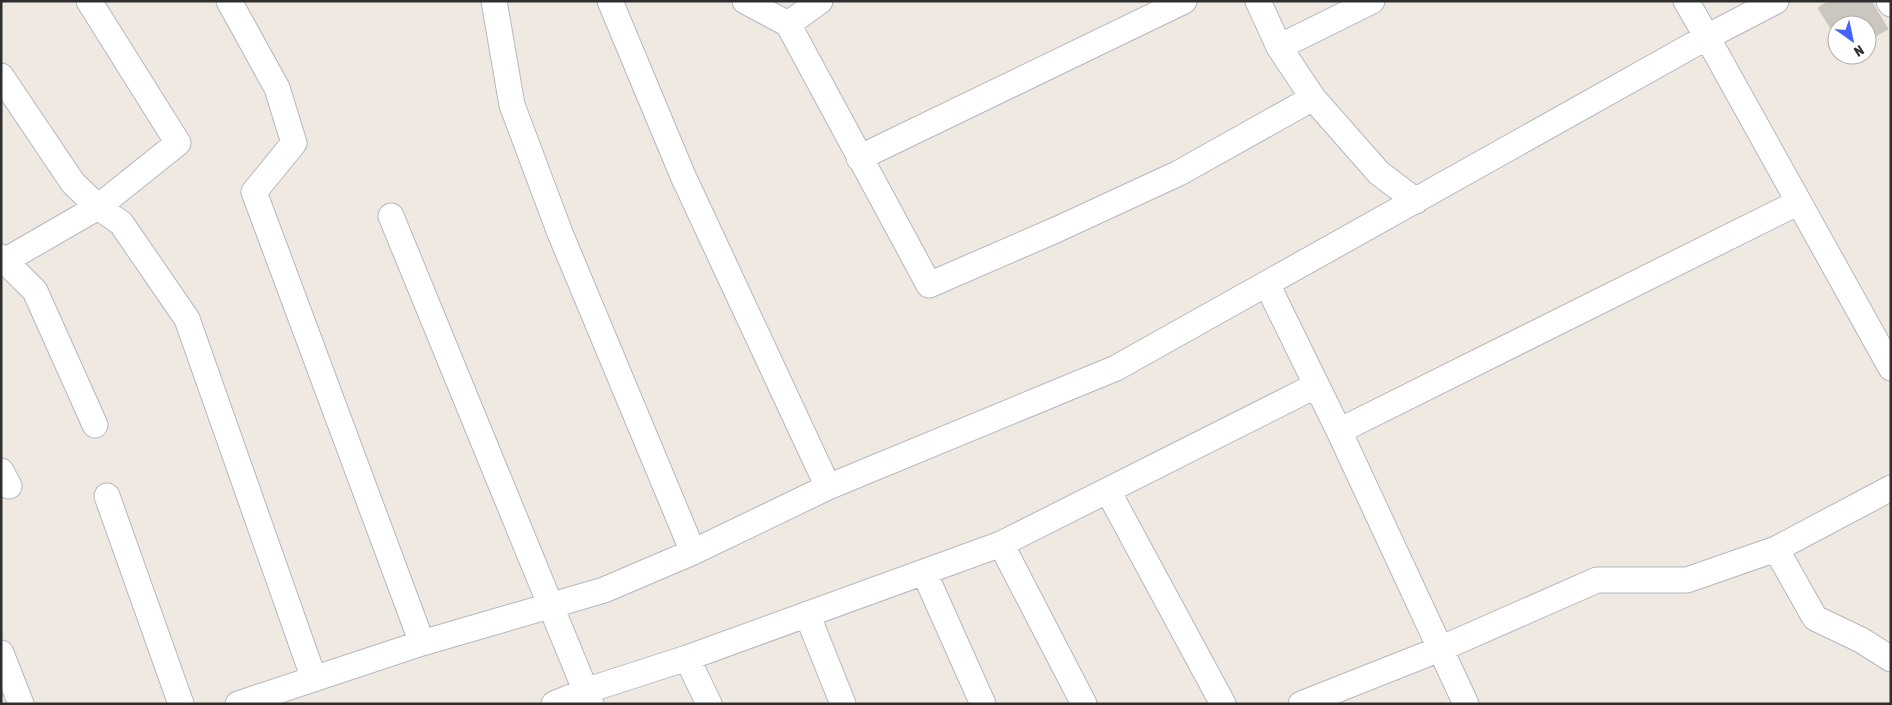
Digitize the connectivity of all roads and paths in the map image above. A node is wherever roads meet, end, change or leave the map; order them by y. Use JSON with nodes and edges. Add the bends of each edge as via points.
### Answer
{"nodes":[{"id":1,"x":89,"y":1,"type":"edge"},
{"id":2,"x":229,"y":1,"type":"edge"},
{"id":3,"x":494,"y":1,"type":"edge"},
{"id":4,"x":610,"y":1,"type":"edge"},
{"id":5,"x":745,"y":1,"type":"edge"},
{"id":6,"x":820,"y":1,"type":"edge"},
{"id":7,"x":1184,"y":1,"type":"edge"},
{"id":8,"x":1258,"y":1,"type":"edge"},
{"id":9,"x":1372,"y":1,"type":"edge"},
{"id":10,"x":1686,"y":1,"type":"edge"},
{"id":11,"x":1776,"y":1,"type":"edge"},
{"id":12,"x":788,"y":24,"type":"junction"},
{"id":13,"x":1707,"y":37,"type":"junction"},
{"id":14,"x":1279,"y":47,"type":"junction"},
{"id":15,"x":1,"y":76,"type":"edge"},
{"id":16,"x":1313,"y":98,"type":"junction"},
{"id":17,"x":859,"y":158,"type":"junction"},
{"id":18,"x":1416,"y":201,"type":"junction"},
{"id":19,"x":1799,"y":202,"type":"junction"},
{"id":20,"x":98,"y":207,"type":"junction"},
{"id":21,"x":390,"y":216,"type":"dead end"},
{"id":22,"x":3,"y":260,"type":"edge"},
{"id":23,"x":1267,"y":284,"type":"junction"},
{"id":24,"x":1891,"y":368,"type":"edge"},
{"id":25,"x":1315,"y":386,"type":"junction"},
{"id":26,"x":96,"y":425,"type":"dead end"},
{"id":27,"x":1339,"y":431,"type":"junction"},
{"id":28,"x":828,"y":487,"type":"junction"},
{"id":29,"x":1891,"y":488,"type":"edge"},
{"id":30,"x":1108,"y":491,"type":"junction"},
{"id":31,"x":107,"y":496,"type":"dead end"},
{"id":32,"x":1001,"y":544,"type":"junction"},
{"id":33,"x":1776,"y":549,"type":"junction"},
{"id":34,"x":693,"y":552,"type":"junction"},
{"id":35,"x":924,"y":572,"type":"junction"},
{"id":36,"x":552,"y":606,"type":"junction"},
{"id":37,"x":806,"y":614,"type":"junction"},
{"id":38,"x":422,"y":643,"type":"junction"},
{"id":39,"x":1440,"y":649,"type":"junction"},
{"id":40,"x":1,"y":653,"type":"edge"},
{"id":41,"x":687,"y":658,"type":"junction"},
{"id":42,"x":1891,"y":659,"type":"edge"},
{"id":43,"x":314,"y":679,"type":"junction"},
{"id":44,"x":588,"y":697,"type":"edge"},
{"id":45,"x":1337,"y":697,"type":"edge"},
{"id":46,"x":21,"y":704,"type":"edge"},
{"id":47,"x":181,"y":704,"type":"edge"},
{"id":48,"x":238,"y":704,"type":"edge"},
{"id":49,"x":554,"y":704,"type":"edge"},
{"id":50,"x":709,"y":704,"type":"edge"},
{"id":51,"x":843,"y":704,"type":"edge"},
{"id":52,"x":984,"y":704,"type":"edge"},
{"id":53,"x":1084,"y":704,"type":"edge"},
{"id":54,"x":1223,"y":704,"type":"edge"},
{"id":55,"x":1301,"y":704,"type":"edge"},
{"id":56,"x":1466,"y":704,"type":"edge"}],
"edges":[{"from":1,"to":20,"type":"street","via":[[178,142]]},
{"from":2,"to":38,"type":"street","via":[[277,88],[294,143],[254,192]]},
{"from":3,"to":34,"type":"street","via":[[512,105],[560,233]]},
{"from":4,"to":28,"type":"street","via":[[683,176]]},
{"from":5,"to":12,"type":"street"},
{"from":6,"to":12,"type":"street"},
{"from":7,"to":17,"type":"street"},
{"from":8,"to":14,"type":"street"},
{"from":9,"to":14,"type":"street"},
{"from":10,"to":13,"type":"street"},
{"from":11,"to":13,"type":"street"},
{"from":12,"to":17,"type":"street"},
{"from":13,"to":18,"type":"street"},
{"from":13,"to":19,"type":"street"},
{"from":14,"to":16,"type":"street"},
{"from":15,"to":20,"type":"street","via":[[73,183]]},
{"from":16,"to":17,"type":"street","via":[[1179,173],[929,285]]},
{"from":16,"to":18,"type":"street","via":[[1379,173]]},
{"from":18,"to":23,"type":"street"},
{"from":19,"to":24,"type":"street"},
{"from":19,"to":27,"type":"street"},
{"from":20,"to":22,"type":"street"},
{"from":20,"to":43,"type":"street","via":[[121,223],[186,318]]},
{"from":21,"to":36,"type":"street"},
{"from":22,"to":26,"type":"street","via":[[35,291]]},
{"from":23,"to":25,"type":"street"},
{"from":23,"to":28,"type":"street","via":[[1116,368]]},
{"from":25,"to":27,"type":"street"},
{"from":25,"to":30,"type":"street"},
{"from":27,"to":39,"type":"street"},
{"from":28,"to":34,"type":"street"},
{"from":29,"to":33,"type":"street"},
{"from":30,"to":32,"type":"street"},
{"from":30,"to":54,"type":"street"},
{"from":31,"to":47,"type":"street"},
{"from":32,"to":35,"type":"street"},
{"from":32,"to":53,"type":"street"},
{"from":33,"to":39,"type":"street","via":[[1687,580],[1597,580]]},
{"from":33,"to":42,"type":"street","via":[[1815,618]]},
{"from":34,"to":36,"type":"street","via":[[604,590]]},
{"from":35,"to":37,"type":"street"},
{"from":35,"to":52,"type":"street"},
{"from":36,"to":38,"type":"street"},
{"from":36,"to":44,"type":"street"},
{"from":37,"to":41,"type":"street"},
{"from":37,"to":51,"type":"street"},
{"from":38,"to":43,"type":"street"},
{"from":39,"to":45,"type":"street"},
{"from":39,"to":56,"type":"street"},
{"from":40,"to":46,"type":"street"},
{"from":41,"to":44,"type":"street"},
{"from":41,"to":50,"type":"street"},
{"from":43,"to":48,"type":"street"},
{"from":44,"to":49,"type":"street"},
{"from":45,"to":55,"type":"street"}]}
